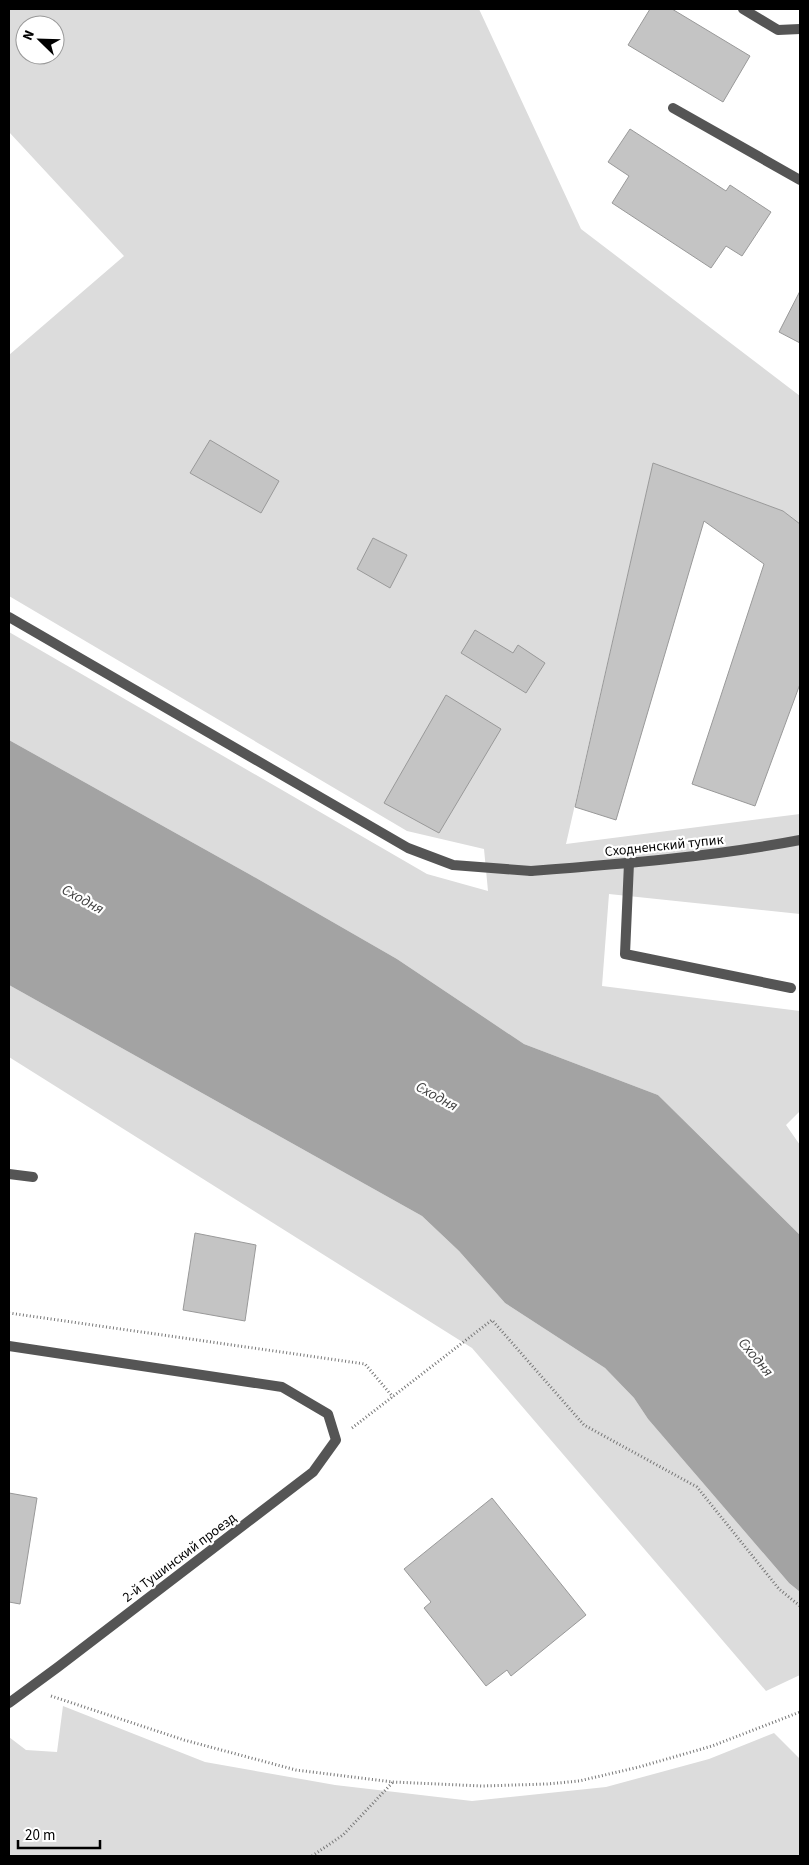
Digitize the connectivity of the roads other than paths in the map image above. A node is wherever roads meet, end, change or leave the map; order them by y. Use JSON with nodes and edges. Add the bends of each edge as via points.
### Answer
{"nodes":[{"id":1,"x":744,"y":9,"type":"edge"},
{"id":2,"x":800,"y":30,"type":"edge"},
{"id":3,"x":673,"y":108,"type":"dead end"},
{"id":4,"x":800,"y":180,"type":"edge"},
{"id":5,"x":9,"y":617,"type":"edge"},
{"id":6,"x":800,"y":840,"type":"edge"},
{"id":7,"x":629,"y":863,"type":"junction"},
{"id":8,"x":791,"y":988,"type":"dead end"},
{"id":9,"x":9,"y":1174,"type":"edge"},
{"id":10,"x":33,"y":1177,"type":"dead end"},
{"id":11,"x":9,"y":1346,"type":"edge"},
{"id":12,"x":9,"y":1703,"type":"edge"}],
"edges":[{"from":1,"to":2,"type":"street","via":[[778,30]]},
{"from":3,"to":4,"type":"street"},
{"from":5,"to":7,"type":"street","name":"Сходненский тупик","via":[[408,848],[454,865],[530,871]]},
{"from":6,"to":7,"type":"street","name":"Сходненский тупик"},
{"from":7,"to":8,"type":"street","via":[[625,954]]},
{"from":9,"to":10,"type":"street"},
{"from":11,"to":12,"type":"street","name":"2-й Тушинский проезд","via":[[282,1387],[328,1414],[336,1440],[313,1472]]}]}
